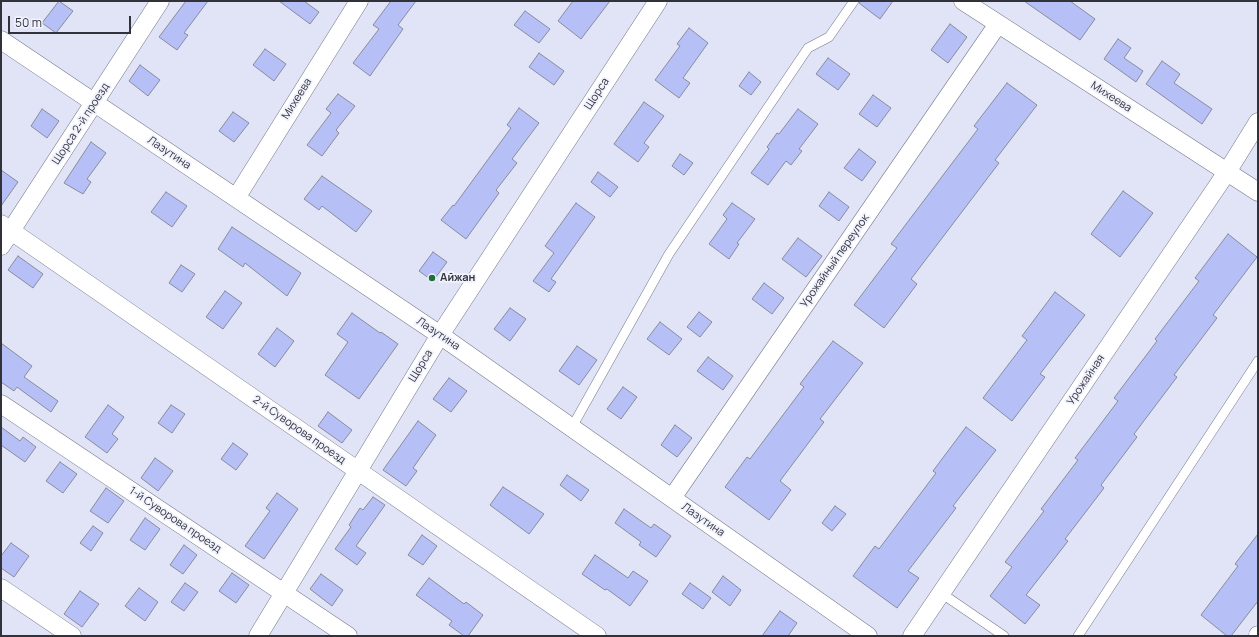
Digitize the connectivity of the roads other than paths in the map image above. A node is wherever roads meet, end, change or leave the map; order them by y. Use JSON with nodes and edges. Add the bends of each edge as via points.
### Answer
{"nodes":[{"id":1,"x":160,"y":1,"type":"edge"},
{"id":2,"x":359,"y":1,"type":"edge"},
{"id":3,"x":658,"y":1,"type":"edge"},
{"id":4,"x":854,"y":1,"type":"edge"},
{"id":5,"x":963,"y":1,"type":"edge"},
{"id":6,"x":998,"y":24,"type":"junction"},
{"id":7,"x":1,"y":40,"type":"edge"},
{"id":8,"x":94,"y":103,"type":"junction"},
{"id":9,"x":1258,"y":122,"type":"edge"},
{"id":10,"x":1227,"y":172,"type":"junction"},
{"id":11,"x":1258,"y":192,"type":"edge"},
{"id":12,"x":236,"y":198,"type":"junction"},
{"id":13,"x":6,"y":228,"type":"edge"},
{"id":14,"x":1,"y":246,"type":"edge"},
{"id":15,"x":440,"y":335,"type":"junction"},
{"id":16,"x":1258,"y":361,"type":"edge"},
{"id":17,"x":1,"y":404,"type":"edge"},
{"id":18,"x":572,"y":427,"type":"junction"},
{"id":19,"x":358,"y":471,"type":"junction"},
{"id":20,"x":672,"y":498,"type":"junction"},
{"id":21,"x":1,"y":588,"type":"edge"},
{"id":22,"x":284,"y":593,"type":"junction"},
{"id":23,"x":942,"y":593,"type":"junction"},
{"id":24,"x":72,"y":636,"type":"edge"},
{"id":25,"x":258,"y":636,"type":"edge"},
{"id":26,"x":348,"y":636,"type":"edge"},
{"id":27,"x":597,"y":636,"type":"edge"},
{"id":28,"x":868,"y":636,"type":"edge"},
{"id":29,"x":912,"y":636,"type":"edge"},
{"id":30,"x":1004,"y":636,"type":"edge"},
{"id":31,"x":1078,"y":636,"type":"edge"}],
"edges":[{"from":1,"to":8,"type":"street","name":"Щорса 2-й проезд"},
{"from":2,"to":12,"type":"street","name":"Михеева"},
{"from":3,"to":15,"type":"street","name":"Щорса"},
{"from":4,"to":18,"type":"lane","via":[[829,37],[808,48],[669,254]]},
{"from":5,"to":6,"type":"street","name":"Михеева"},
{"from":6,"to":10,"type":"street","name":"Михеева"},
{"from":6,"to":20,"type":"street","name":"Урожайный переулок"},
{"from":7,"to":8,"type":"street","name":"Лазутина"},
{"from":8,"to":12,"type":"street","name":"Лазутина"},
{"from":8,"to":13,"type":"street","name":"Щорса 2-й проезд"},
{"from":9,"to":10,"type":"street","name":"Урожайная"},
{"from":10,"to":11,"type":"street","name":"Михеева"},
{"from":10,"to":23,"type":"street","name":"Урожайная"},
{"from":12,"to":15,"type":"street","name":"Лазутина"},
{"from":13,"to":14,"type":"street","name":"Щорса 2-й проезд"},
{"from":13,"to":19,"type":"street","name":"2-й Суворова проезд"},
{"from":15,"to":18,"type":"street","name":"Лазутина"},
{"from":15,"to":19,"type":"street","name":"Щорса"},
{"from":16,"to":31,"type":"lane"},
{"from":17,"to":22,"type":"street","name":"1-й Суворова проезд"},
{"from":18,"to":20,"type":"street","name":"Лазутина"},
{"from":19,"to":22,"type":"street","name":"Щорса"},
{"from":19,"to":27,"type":"street","name":"2-й Суворова проезд"},
{"from":20,"to":28,"type":"street","name":"Лазутина"},
{"from":21,"to":24,"type":"street"},
{"from":22,"to":25,"type":"street","name":"Щорса"},
{"from":22,"to":26,"type":"street","name":"1-й Суворова проезд"},
{"from":23,"to":29,"type":"street","name":"Урожайная"},
{"from":23,"to":30,"type":"lane"}]}
